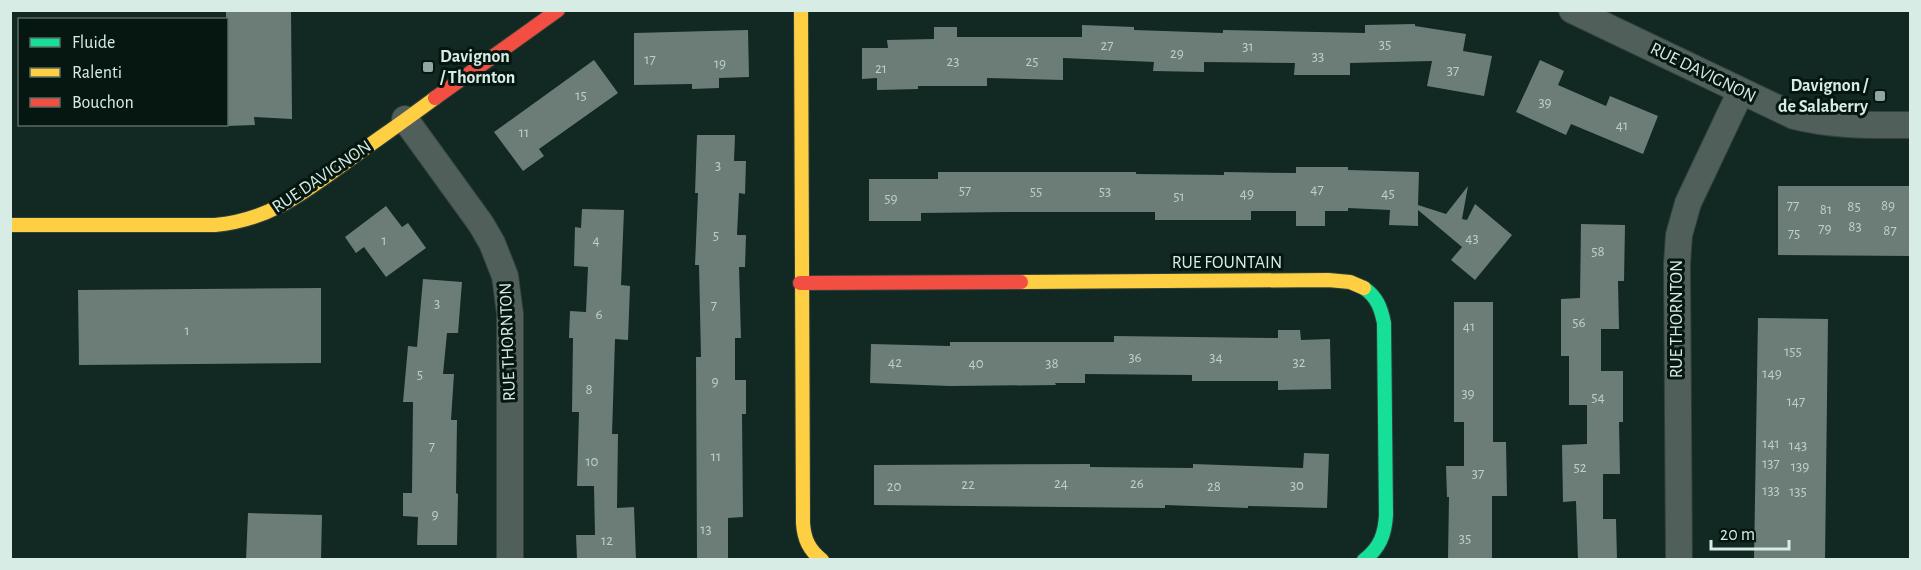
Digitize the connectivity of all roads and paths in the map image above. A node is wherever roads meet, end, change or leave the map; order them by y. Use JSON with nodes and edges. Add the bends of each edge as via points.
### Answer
{"nodes":[{"id":1,"x":558,"y":10,"type":"edge"},
{"id":2,"x":801,"y":10,"type":"edge"},
{"id":3,"x":1572,"y":10,"type":"edge"},
{"id":4,"x":1741,"y":91,"type":"junction"},
{"id":5,"x":405,"y":119,"type":"junction"},
{"id":6,"x":1911,"y":125,"type":"edge"},
{"id":7,"x":10,"y":225,"type":"edge"},
{"id":8,"x":800,"y":282,"type":"junction"},
{"id":9,"x":510,"y":560,"type":"edge"},
{"id":10,"x":822,"y":560,"type":"edge"},
{"id":11,"x":1364,"y":560,"type":"edge"},
{"id":12,"x":1679,"y":560,"type":"edge"}],
"edges":[{"from":1,"to":5,"type":"street","name":"RUE DAVIGNON"},
{"from":2,"to":8,"type":"street"},
{"from":3,"to":4,"type":"street","name":"RUE DAVIGNON"},
{"from":4,"to":6,"type":"street","name":"RUE DAVIGNON","via":[[1808,120]]},
{"from":4,"to":12,"type":"street","name":"RUE THORNTON","via":[[1695,187],[1679,235]]},
{"from":5,"to":7,"type":"street","name":"RUE DAVIGNON","via":[[299,196],[254,219],[176,226]]},
{"from":5,"to":9,"type":"street","name":"RUE THORNTON","via":[[481,224],[500,258],[505,276],[510,314]]},
{"from":8,"to":10,"type":"street","via":[[802,522],[807,544]]},
{"from":8,"to":11,"type":"street","name":"RUE FOUNTAIN","via":[[1328,280],[1362,286],[1379,301],[1384,323],[1385,528],[1377,549]]}]}
